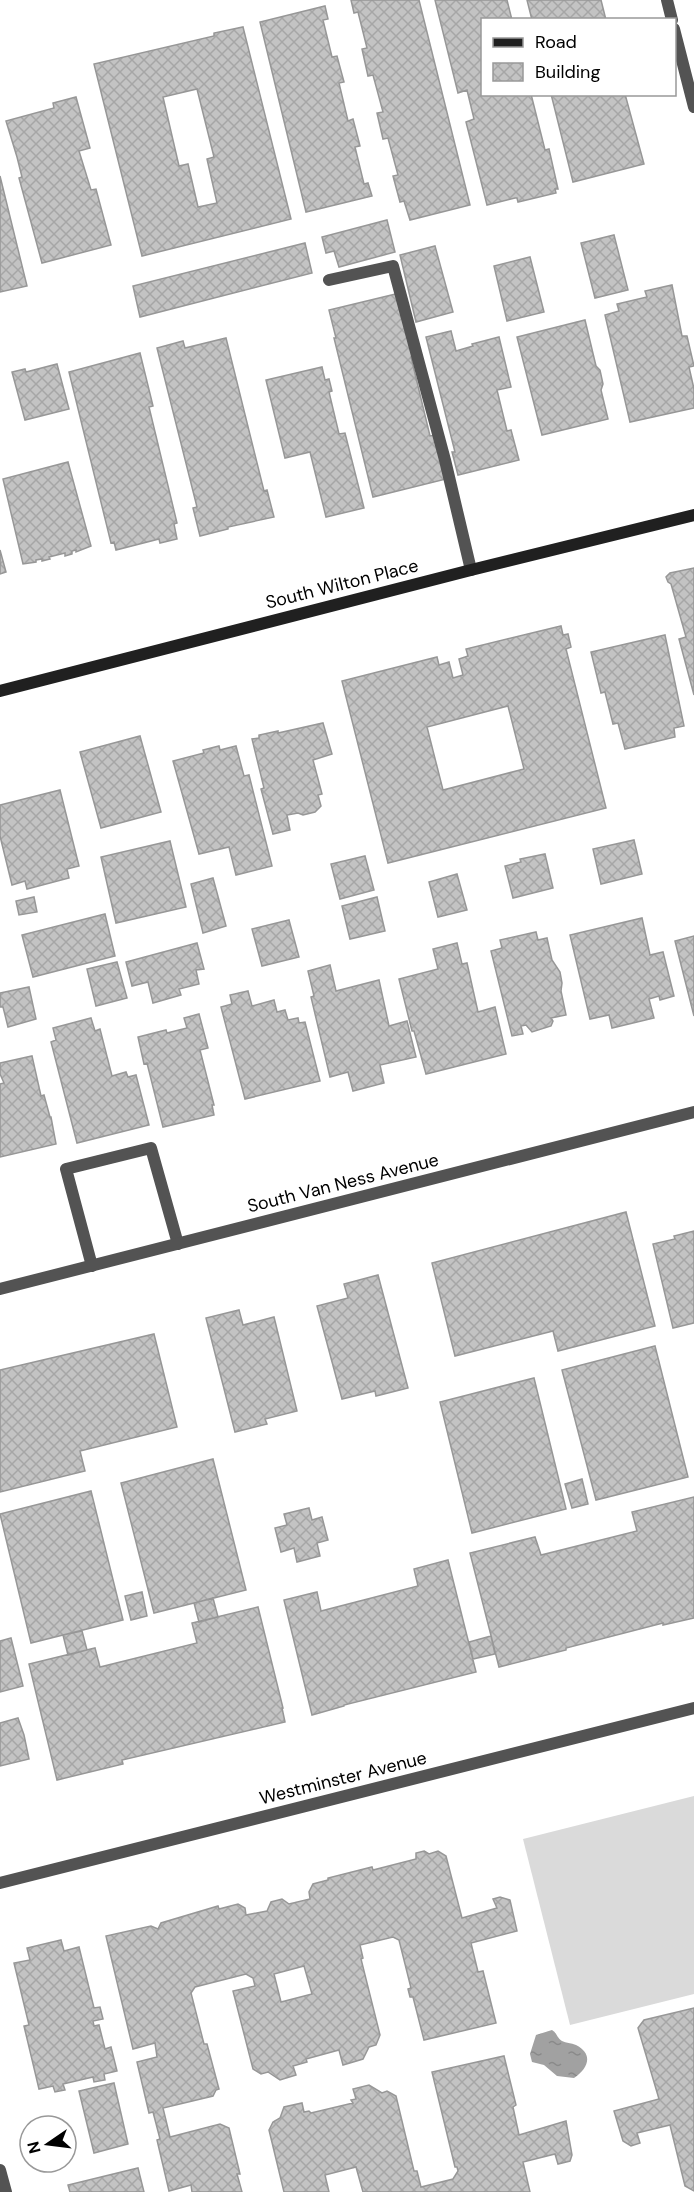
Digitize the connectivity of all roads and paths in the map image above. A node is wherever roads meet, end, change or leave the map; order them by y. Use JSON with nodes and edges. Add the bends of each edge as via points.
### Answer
{"nodes":[{"id":1,"x":667,"y":0,"type":"edge"},
{"id":2,"x":672,"y":18,"type":"edge"},
{"id":3,"x":676,"y":33,"type":"edge"},
{"id":4,"x":692,"y":93,"type":"edge"},
{"id":5,"x":694,"y":107,"type":"edge"},
{"id":6,"x":329,"y":280,"type":"dead end"},
{"id":7,"x":694,"y":515,"type":"edge"},
{"id":8,"x":471,"y":570,"type":"junction"},
{"id":9,"x":0,"y":691,"type":"edge"},
{"id":10,"x":694,"y":1112,"type":"edge"},
{"id":11,"x":178,"y":1244,"type":"junction"},
{"id":12,"x":92,"y":1266,"type":"junction"},
{"id":13,"x":0,"y":1289,"type":"edge"},
{"id":14,"x":694,"y":1708,"type":"edge"},
{"id":15,"x":0,"y":1883,"type":"edge"},
{"id":16,"x":0,"y":2169,"type":"edge"},
{"id":17,"x":6,"y":2192,"type":"edge"}],
"edges":[{"from":1,"to":2,"type":"street"},
{"from":3,"to":4,"type":"street"},
{"from":4,"to":5,"type":"street"},
{"from":6,"to":8,"type":"street","via":[[393,266]]},
{"from":7,"to":8,"type":"main road","name":"South Wilton Place"},
{"from":8,"to":9,"type":"main road","name":"South Wilton Place"},
{"from":10,"to":11,"type":"street","name":"South Van Ness Avenue"},
{"from":11,"to":12,"type":"street","name":"South Van Ness Avenue"},
{"from":11,"to":12,"type":"street","via":[[151,1148],[66,1169]]},
{"from":12,"to":13,"type":"street","name":"South Van Ness Avenue"},
{"from":14,"to":15,"type":"street","name":"Westminster Avenue"},
{"from":16,"to":17,"type":"street"}]}
